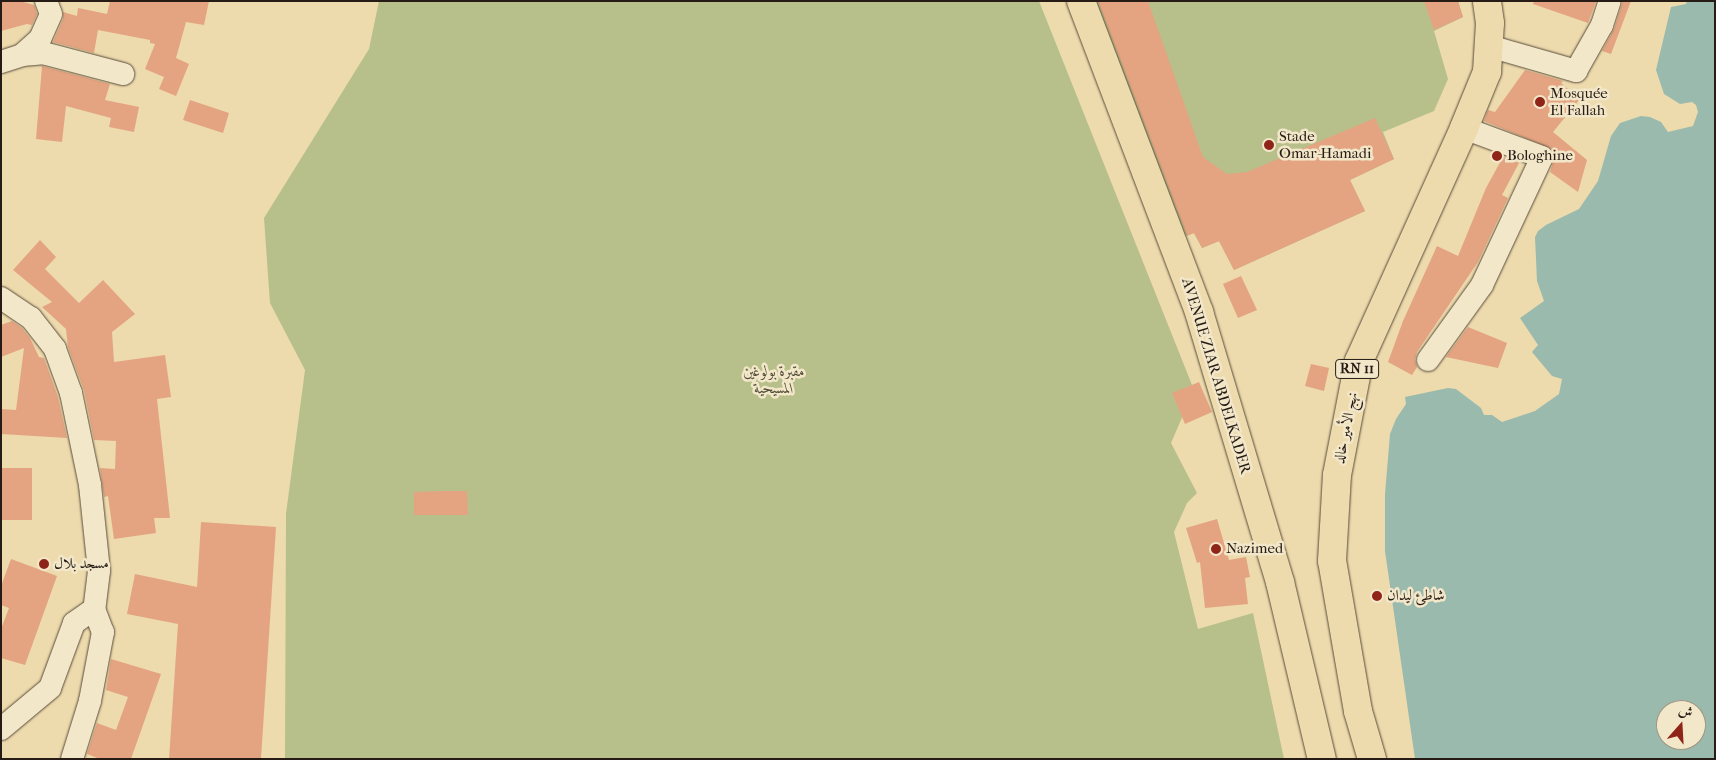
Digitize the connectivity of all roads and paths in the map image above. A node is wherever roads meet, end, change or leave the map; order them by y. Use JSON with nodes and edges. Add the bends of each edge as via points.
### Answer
{"nodes":[{"id":1,"x":46,"y":1,"type":"edge"},
{"id":2,"x":1081,"y":1,"type":"edge"},
{"id":3,"x":1487,"y":1,"type":"edge"},
{"id":4,"x":1610,"y":1,"type":"edge"},
{"id":5,"x":1488,"y":46,"type":"junction"},
{"id":6,"x":22,"y":55,"type":"junction"},
{"id":7,"x":1,"y":62,"type":"edge"},
{"id":8,"x":123,"y":74,"type":"dead end"},
{"id":9,"x":1464,"y":128,"type":"junction"},
{"id":10,"x":1,"y":298,"type":"edge"},
{"id":11,"x":1428,"y":360,"type":"dead end"},
{"id":12,"x":94,"y":609,"type":"junction"},
{"id":13,"x":1,"y":729,"type":"edge"},
{"id":14,"x":72,"y":759,"type":"edge"},
{"id":15,"x":1322,"y":759,"type":"edge"},
{"id":16,"x":1372,"y":759,"type":"edge"}],
"edges":[{"from":1,"to":6,"type":"street","via":[[51,14],[40,39]]},
{"from":2,"to":15,"type":"main road","name":"AVENUE ZIAR ABDELKADER","via":[[1199,312],[1280,582]]},
{"from":3,"to":5,"type":"main road","name":"نهج الأمير خالد","number":"RN 11","via":[[1490,23]]},
{"from":4,"to":5,"type":"street","via":[[1602,25],[1576,71]]},
{"from":5,"to":9,"type":"main road","name":"نهج الأمير خالد","number":"RN 11","via":[[1487,72]]},
{"from":6,"to":7,"type":"street"},
{"from":6,"to":8,"type":"street","via":[[43,53]]},
{"from":9,"to":11,"type":"street","via":[[1542,157],[1482,285]]},
{"from":9,"to":16,"type":"main road","name":"نهج الأمير خالد","number":"RN 11","via":[[1359,361],[1337,475],[1332,562],[1358,710]]},
{"from":10,"to":12,"type":"street","via":[[32,318],[55,349],[71,393],[90,485],[99,571]]},
{"from":12,"to":13,"type":"street","via":[[74,623],[50,688]]},
{"from":12,"to":14,"type":"street","via":[[103,632],[90,701]]}]}
